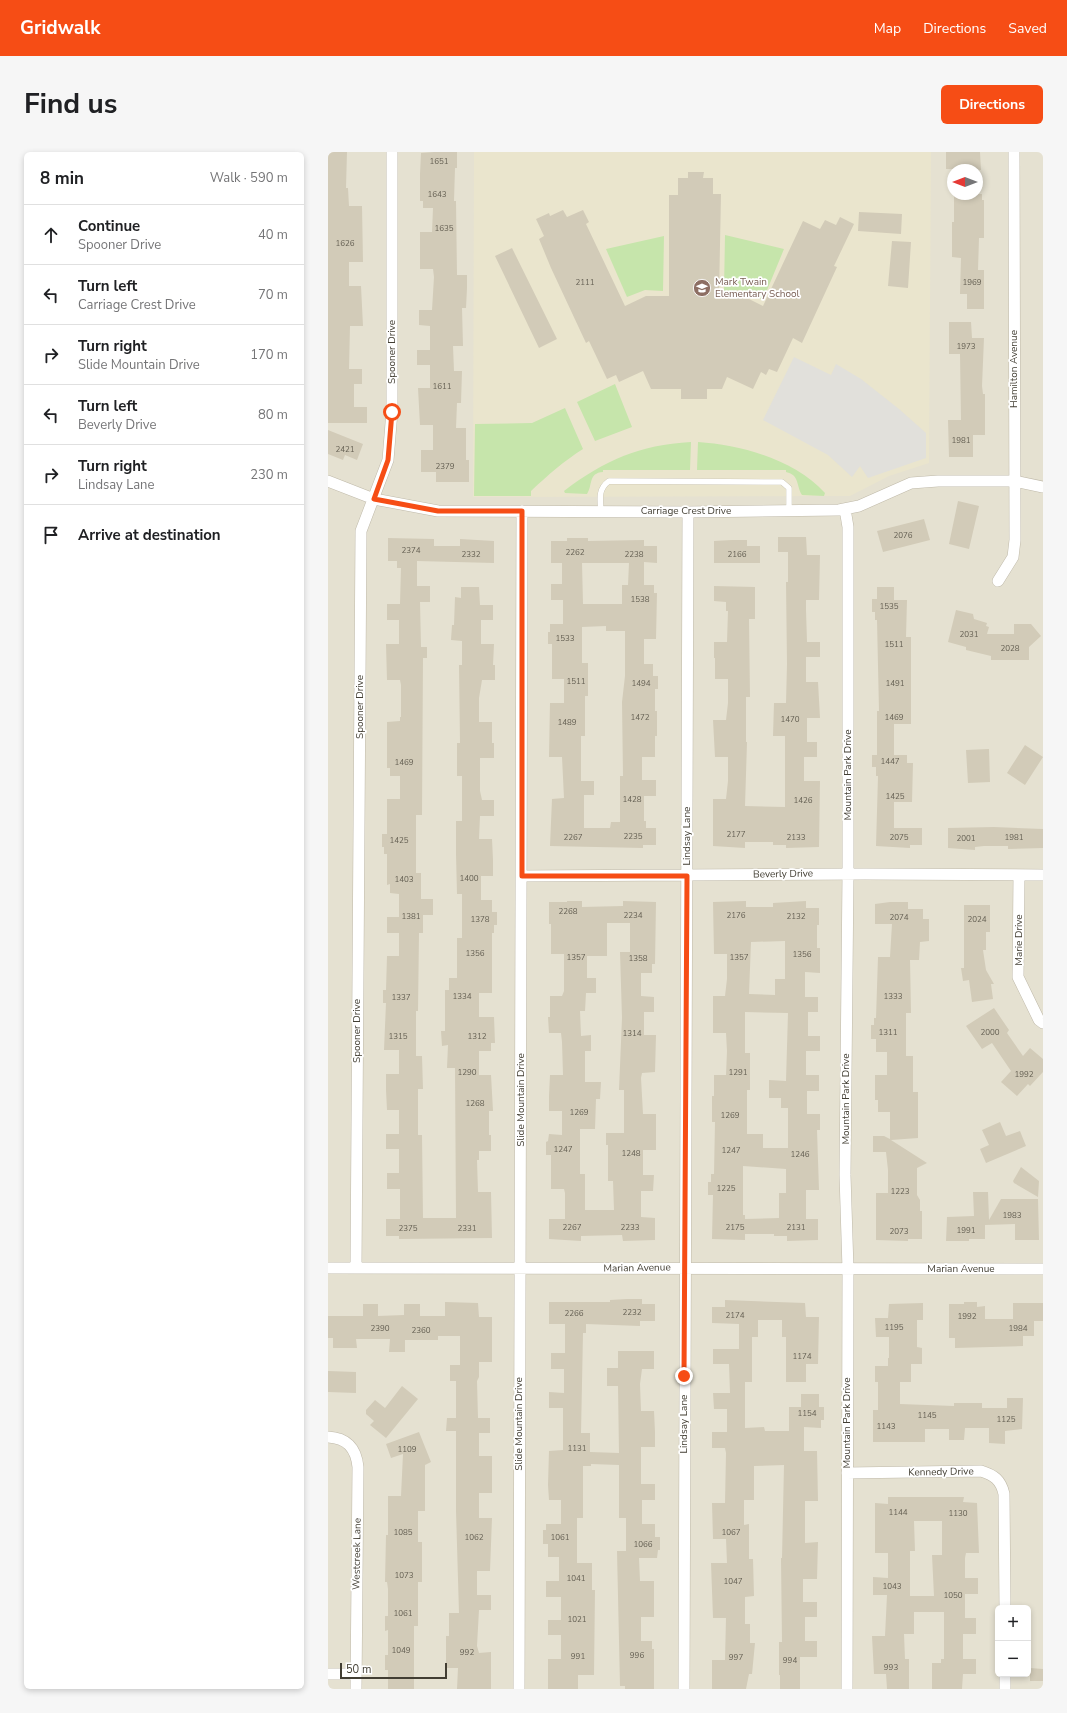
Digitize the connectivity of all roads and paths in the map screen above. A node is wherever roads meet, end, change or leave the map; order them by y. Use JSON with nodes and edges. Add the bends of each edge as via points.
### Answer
{"nodes":[{"id":1,"x":392,"y":152,"type":"edge"},
{"id":2,"x":1014,"y":152,"type":"edge"},
{"id":3,"x":328,"y":481,"type":"edge"},
{"id":4,"x":1014,"y":481,"type":"junction"},
{"id":5,"x":1043,"y":487,"type":"edge"},
{"id":6,"x":374,"y":499,"type":"junction"},
{"id":7,"x":845,"y":509,"type":"junction"},
{"id":8,"x":789,"y":510,"type":"junction"},
{"id":9,"x":522,"y":511,"type":"junction"},
{"id":10,"x":600,"y":511,"type":"junction"},
{"id":11,"x":688,"y":512,"type":"junction"},
{"id":12,"x":998,"y":581,"type":"dead end"},
{"id":13,"x":848,"y":874,"type":"junction"},
{"id":14,"x":1019,"y":875,"type":"junction"},
{"id":15,"x":1043,"y":875,"type":"edge"},
{"id":16,"x":522,"y":876,"type":"junction"},
{"id":17,"x":687,"y":876,"type":"junction"},
{"id":18,"x":1043,"y":1023,"type":"edge"},
{"id":19,"x":328,"y":1268,"type":"edge"},
{"id":20,"x":356,"y":1268,"type":"junction"},
{"id":21,"x":685,"y":1268,"type":"junction"},
{"id":22,"x":519,"y":1269,"type":"junction"},
{"id":23,"x":848,"y":1269,"type":"junction"},
{"id":24,"x":1043,"y":1269,"type":"edge"},
{"id":25,"x":328,"y":1437,"type":"edge"},
{"id":26,"x":847,"y":1473,"type":"junction"},
{"id":27,"x":1005,"y":1605,"type":"edge"},
{"id":28,"x":328,"y":1674,"type":"edge"},
{"id":29,"x":356,"y":1674,"type":"junction"},
{"id":30,"x":1005,"y":1677,"type":"edge"},
{"id":31,"x":356,"y":1689,"type":"edge"},
{"id":32,"x":519,"y":1689,"type":"edge"},
{"id":33,"x":684,"y":1689,"type":"edge"},
{"id":34,"x":847,"y":1689,"type":"edge"},
{"id":35,"x":1005,"y":1689,"type":"edge"}],
"edges":[{"from":1,"to":6,"type":"street","name":"Spooner Drive","via":[[392,412],[388,460]]},
{"from":2,"to":4,"type":"street","name":"Hamilton Avenue"},
{"from":3,"to":6,"type":"street","name":"Carriage Crest Drive"},
{"from":4,"to":5,"type":"street","name":"Carriage Crest Drive"},
{"from":4,"to":7,"type":"street","name":"Carriage Crest Drive","via":[[938,480],[911,484],[859,506]]},
{"from":4,"to":12,"type":"street","name":"Hamilton Avenue","via":[[1013,557]]},
{"from":6,"to":9,"type":"street","name":"Carriage Crest Drive","via":[[438,511]]},
{"from":6,"to":20,"type":"street","name":"Spooner Drive","via":[[361,531]]},
{"from":7,"to":8,"type":"street","name":"Carriage Crest Drive"},
{"from":7,"to":13,"type":"street","name":"Mountain Park Drive","via":[[848,527]]},
{"from":8,"to":10,"type":"lane","via":[[789,488],[782,482],[609,481],[602,486]]},
{"from":8,"to":11,"type":"street","name":"Carriage Crest Drive"},
{"from":9,"to":10,"type":"street","name":"Carriage Crest Drive"},
{"from":9,"to":16,"type":"street","name":"Slide Mountain Drive"},
{"from":10,"to":11,"type":"street","name":"Carriage Crest Drive"},
{"from":11,"to":17,"type":"street","name":"Lindsay Lane"},
{"from":13,"to":14,"type":"street","name":"Beverly Drive"},
{"from":13,"to":17,"type":"street","name":"Beverly Drive"},
{"from":13,"to":23,"type":"street","name":"Mountain Park Drive","via":[[845,1175]]},
{"from":14,"to":15,"type":"street","name":"Beverly Drive"},
{"from":14,"to":18,"type":"street","name":"Marie Drive","via":[[1018,977],[1039,1020]]},
{"from":16,"to":17,"type":"street","name":"Beverly Drive"},
{"from":16,"to":22,"type":"street","name":"Slide Mountain Drive"},
{"from":17,"to":21,"type":"street","name":"Lindsay Lane"},
{"from":19,"to":20,"type":"street","name":"Marian Avenue"},
{"from":20,"to":22,"type":"street","name":"Marian Avenue"},
{"from":21,"to":22,"type":"street","name":"Marian Avenue"},
{"from":21,"to":23,"type":"street","name":"Marian Avenue"},
{"from":21,"to":33,"type":"street","name":"Lindsay Lane"},
{"from":22,"to":32,"type":"street","name":"Slide Mountain Drive"},
{"from":23,"to":24,"type":"street","name":"Marian Avenue"},
{"from":23,"to":26,"type":"street","name":"Mountain Park Drive"},
{"from":25,"to":29,"type":"street","name":"Westcreek Lane","via":[[346,1440],[354,1448],[357,1456]]},
{"from":26,"to":27,"type":"street","name":"Kennedy Drive","via":[[981,1471],[993,1475],[1002,1484],[1004,1494]]},
{"from":26,"to":34,"type":"street","name":"Mountain Park Drive"},
{"from":28,"to":29,"type":"street"},
{"from":29,"to":31,"type":"street","name":"Westcreek Lane"},
{"from":30,"to":35,"type":"street"}]}
